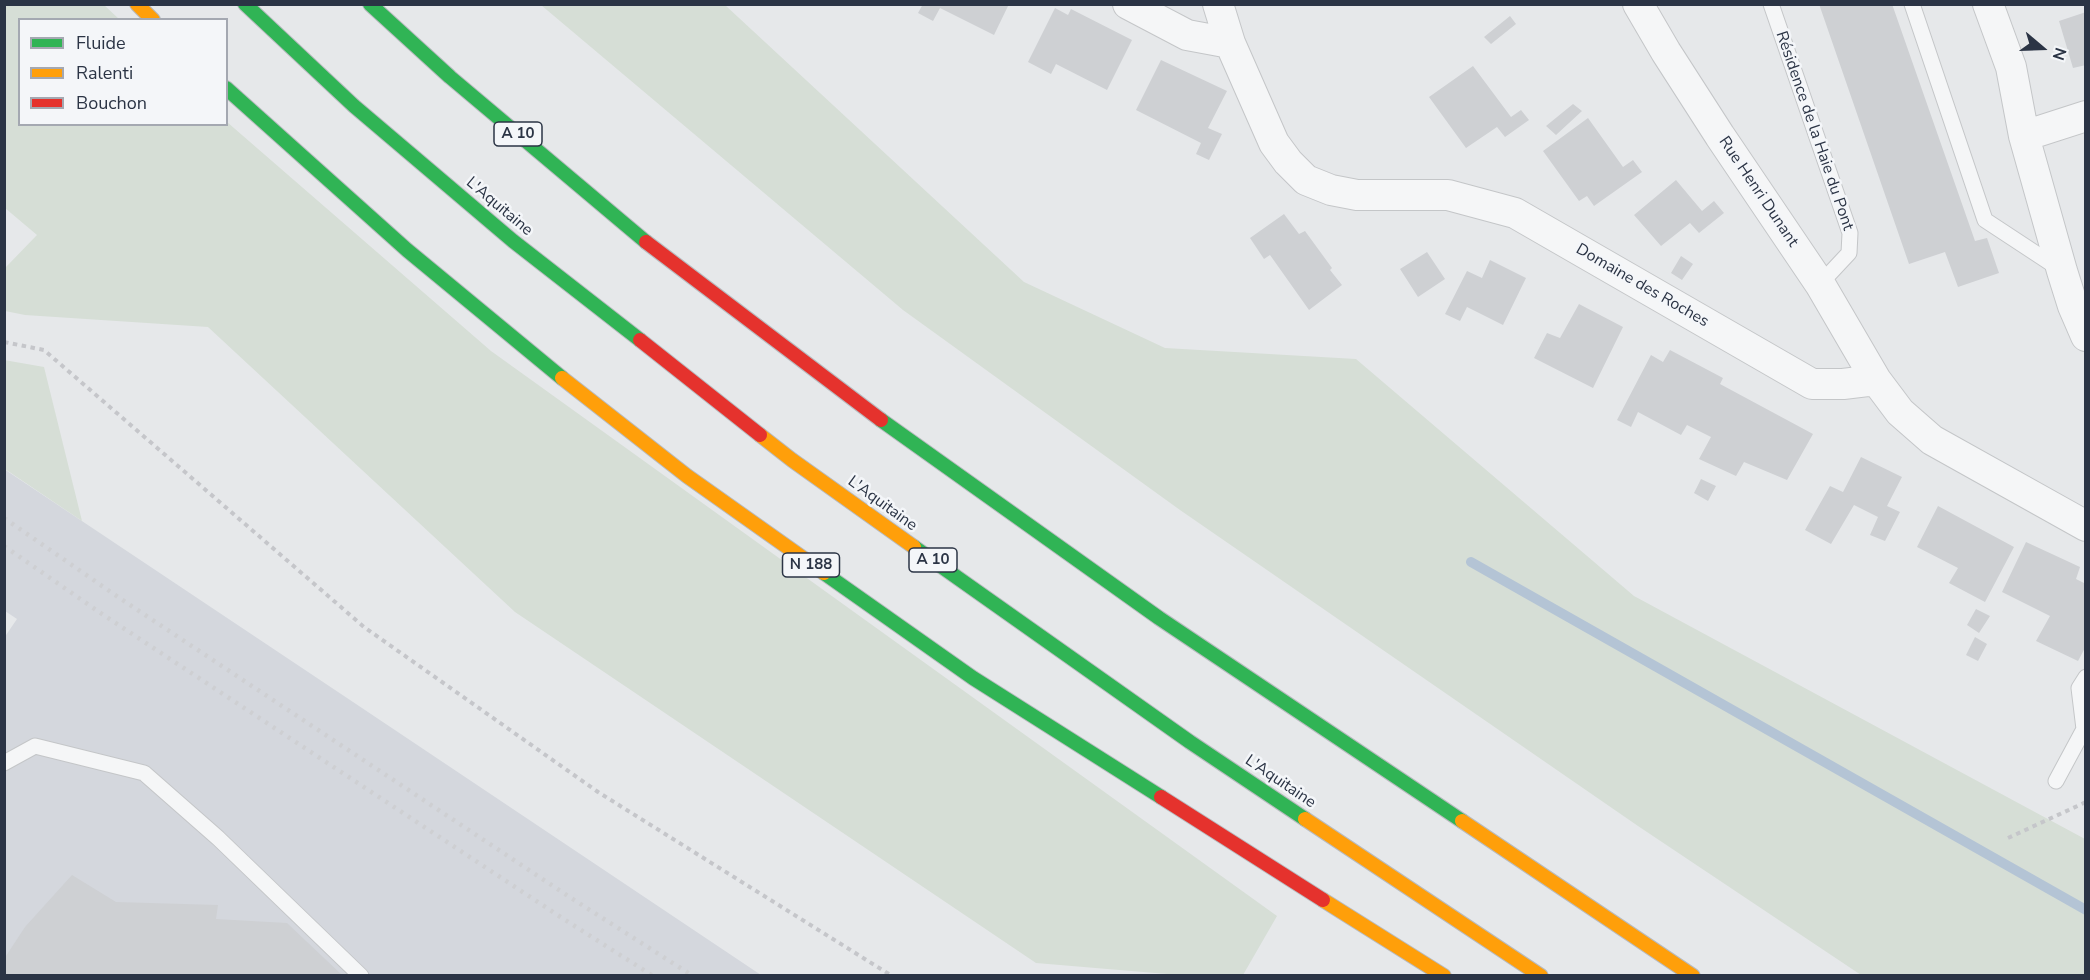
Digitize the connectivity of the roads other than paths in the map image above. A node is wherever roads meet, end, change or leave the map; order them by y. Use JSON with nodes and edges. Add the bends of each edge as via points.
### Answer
{"nodes":[{"id":1,"x":137,"y":4,"type":"edge"},
{"id":2,"x":245,"y":4,"type":"edge"},
{"id":3,"x":370,"y":4,"type":"edge"},
{"id":4,"x":1128,"y":4,"type":"edge"},
{"id":5,"x":1218,"y":4,"type":"edge"},
{"id":6,"x":1638,"y":4,"type":"edge"},
{"id":7,"x":1771,"y":4,"type":"edge"},
{"id":8,"x":1911,"y":4,"type":"edge"},
{"id":9,"x":1988,"y":4,"type":"edge"},
{"id":10,"x":151,"y":18,"type":"edge"},
{"id":11,"x":1242,"y":53,"type":"junction"},
{"id":12,"x":228,"y":90,"type":"edge"},
{"id":13,"x":2085,"y":116,"type":"edge"},
{"id":14,"x":2024,"y":136,"type":"junction"},
{"id":15,"x":2062,"y":271,"type":"junction"},
{"id":16,"x":1820,"y":284,"type":"junction"},
{"id":17,"x":2085,"y":336,"type":"edge"},
{"id":18,"x":1876,"y":380,"type":"junction"},
{"id":19,"x":2085,"y":525,"type":"edge"},
{"id":20,"x":2085,"y":677,"type":"edge"},
{"id":21,"x":4,"y":763,"type":"edge"},
{"id":22,"x":2056,"y":781,"type":"dead end"},
{"id":23,"x":361,"y":975,"type":"edge"},
{"id":24,"x":1444,"y":975,"type":"edge"},
{"id":25,"x":1541,"y":975,"type":"edge"},
{"id":26,"x":1693,"y":975,"type":"edge"}],
"edges":[{"from":1,"to":10,"type":"highway"},
{"from":2,"to":25,"type":"highway","name":"L'Aquitaine","number":"A 10","via":[[354,106],[513,241],[792,460],[1190,742]]},
{"from":3,"to":26,"type":"highway","number":"A 10","via":[[450,77],[669,261],[860,405],[1160,618]]},
{"from":4,"to":11,"type":"street","via":[[1187,35]]},
{"from":5,"to":11,"type":"street","name":"Domaine des Roches"},
{"from":6,"to":16,"type":"street","name":"Rue Henri Dunant","via":[[1720,136]]},
{"from":7,"to":16,"type":"lane","name":"Résidence de la Haie du Pont","via":[[1850,233],[1849,253]]},
{"from":8,"to":15,"type":"lane","via":[[1985,220]]},
{"from":9,"to":14,"type":"street","via":[[2011,67]]},
{"from":11,"to":18,"type":"street","name":"Domaine des Roches","via":[[1274,143],[1306,180],[1357,195],[1448,195],[1515,213],[1812,384]]},
{"from":12,"to":24,"type":"highway","number":"N 188","via":[[407,250],[539,360],[697,483],[973,678]]},
{"from":13,"to":14,"type":"street"},
{"from":14,"to":15,"type":"street"},
{"from":15,"to":17,"type":"street"},
{"from":16,"to":18,"type":"street","name":"Rue Henri Dunant"},
{"from":18,"to":19,"type":"street","via":[[1900,412],[1932,440]]},
{"from":20,"to":22,"type":"lane","via":[[2079,688],[2084,729]]},
{"from":21,"to":23,"type":"lane","via":[[35,746],[144,773]]}]}
